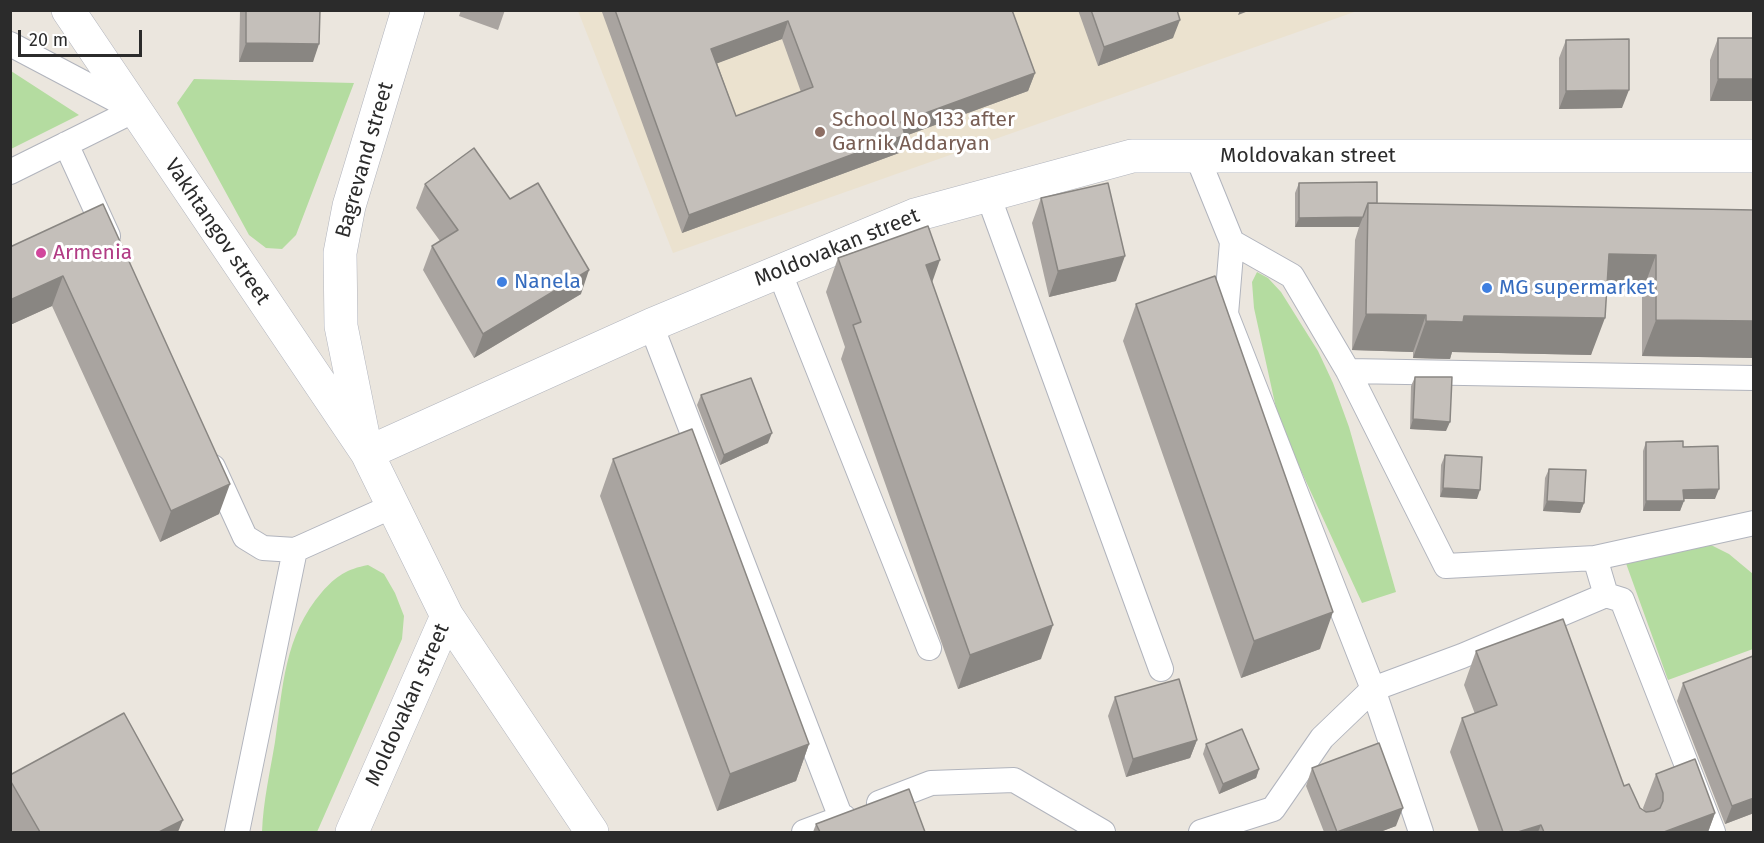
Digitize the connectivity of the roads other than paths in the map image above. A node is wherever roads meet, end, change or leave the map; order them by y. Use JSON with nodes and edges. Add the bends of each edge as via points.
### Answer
{"nodes":[{"id":1,"x":68,"y":10,"type":"edge"},
{"id":2,"x":408,"y":10,"type":"edge"},
{"id":3,"x":10,"y":44,"type":"edge"},
{"id":4,"x":135,"y":110,"type":"junction"},
{"id":5,"x":66,"y":144,"type":"junction"},
{"id":6,"x":1197,"y":156,"type":"junction"},
{"id":7,"x":1754,"y":156,"type":"edge"},
{"id":8,"x":10,"y":172,"type":"edge"},
{"id":9,"x":988,"y":195,"type":"junction"},
{"id":10,"x":1232,"y":242,"type":"junction"},
{"id":11,"x":120,"y":261,"type":"edge"},
{"id":12,"x":779,"y":271,"type":"junction"},
{"id":13,"x":651,"y":325,"type":"junction"},
{"id":14,"x":1347,"y":371,"type":"junction"},
{"id":15,"x":1754,"y":378,"type":"edge"},
{"id":16,"x":202,"y":442,"type":"edge"},
{"id":17,"x":367,"y":453,"type":"junction"},
{"id":18,"x":393,"y":506,"type":"junction"},
{"id":19,"x":1754,"y":524,"type":"edge"},
{"id":20,"x":295,"y":550,"type":"junction"},
{"id":21,"x":1595,"y":558,"type":"junction"},
{"id":22,"x":1606,"y":595,"type":"junction"},
{"id":23,"x":447,"y":616,"type":"junction"},
{"id":24,"x":928,"y":648,"type":"dead end"},
{"id":25,"x":1161,"y":669,"type":"dead end"},
{"id":26,"x":1373,"y":689,"type":"junction"},
{"id":27,"x":1273,"y":809,"type":"junction"},
{"id":28,"x":841,"y":818,"type":"junction"},
{"id":29,"x":237,"y":832,"type":"edge"},
{"id":30,"x":352,"y":832,"type":"edge"},
{"id":31,"x":592,"y":832,"type":"edge"},
{"id":32,"x":804,"y":832,"type":"edge"},
{"id":33,"x":1103,"y":832,"type":"edge"},
{"id":34,"x":1201,"y":832,"type":"edge"},
{"id":35,"x":1265,"y":832,"type":"edge"},
{"id":36,"x":1421,"y":832,"type":"edge"},
{"id":37,"x":1713,"y":832,"type":"edge"}],
"edges":[{"from":1,"to":4,"type":"street","name":"Vakhtangov street"},
{"from":2,"to":17,"type":"street","name":"Bagrevand street","via":[[349,206],[340,253],[341,326]]},
{"from":3,"to":4,"type":"lane"},
{"from":4,"to":5,"type":"lane"},
{"from":4,"to":17,"type":"street","name":"Vakhtangov street"},
{"from":5,"to":8,"type":"lane"},
{"from":5,"to":11,"type":"lane"},
{"from":6,"to":7,"type":"street","name":"Moldovakan street"},
{"from":6,"to":9,"type":"street","name":"Moldovakan street","via":[[1132,156]]},
{"from":6,"to":10,"type":"lane"},
{"from":9,"to":12,"type":"street","name":"Moldovakan street","via":[[915,215]]},
{"from":9,"to":25,"type":"lane"},
{"from":10,"to":14,"type":"lane","via":[[1292,276]]},
{"from":10,"to":26,"type":"lane","via":[[1226,314]]},
{"from":12,"to":13,"type":"street","name":"Moldovakan street"},
{"from":12,"to":24,"type":"lane"},
{"from":13,"to":17,"type":"street","name":"Moldovakan street"},
{"from":13,"to":28,"type":"lane"},
{"from":14,"to":15,"type":"lane"},
{"from":14,"to":21,"type":"lane","via":[[1446,566]]},
{"from":16,"to":20,"type":"lane","via":[[245,537],[262,548]]},
{"from":17,"to":18,"type":"street","name":"Moldovakan street"},
{"from":18,"to":20,"type":"lane"},
{"from":18,"to":23,"type":"street","name":"Moldovakan street"},
{"from":19,"to":21,"type":"lane"},
{"from":20,"to":29,"type":"lane"},
{"from":21,"to":22,"type":"lane"},
{"from":22,"to":26,"type":"lane","via":[[1561,625]]},
{"from":22,"to":37,"type":"lane","via":[[1622,600]]},
{"from":23,"to":30,"type":"street","name":"Moldovakan street"},
{"from":23,"to":31,"type":"street"},
{"from":26,"to":27,"type":"lane","via":[[1322,738]]},
{"from":26,"to":36,"type":"lane"},
{"from":27,"to":34,"type":"lane"},
{"from":27,"to":35,"type":"lane"},
{"from":28,"to":32,"type":"lane"},
{"from":28,"to":33,"type":"lane","via":[[931,783],[1014,780]]}]}
